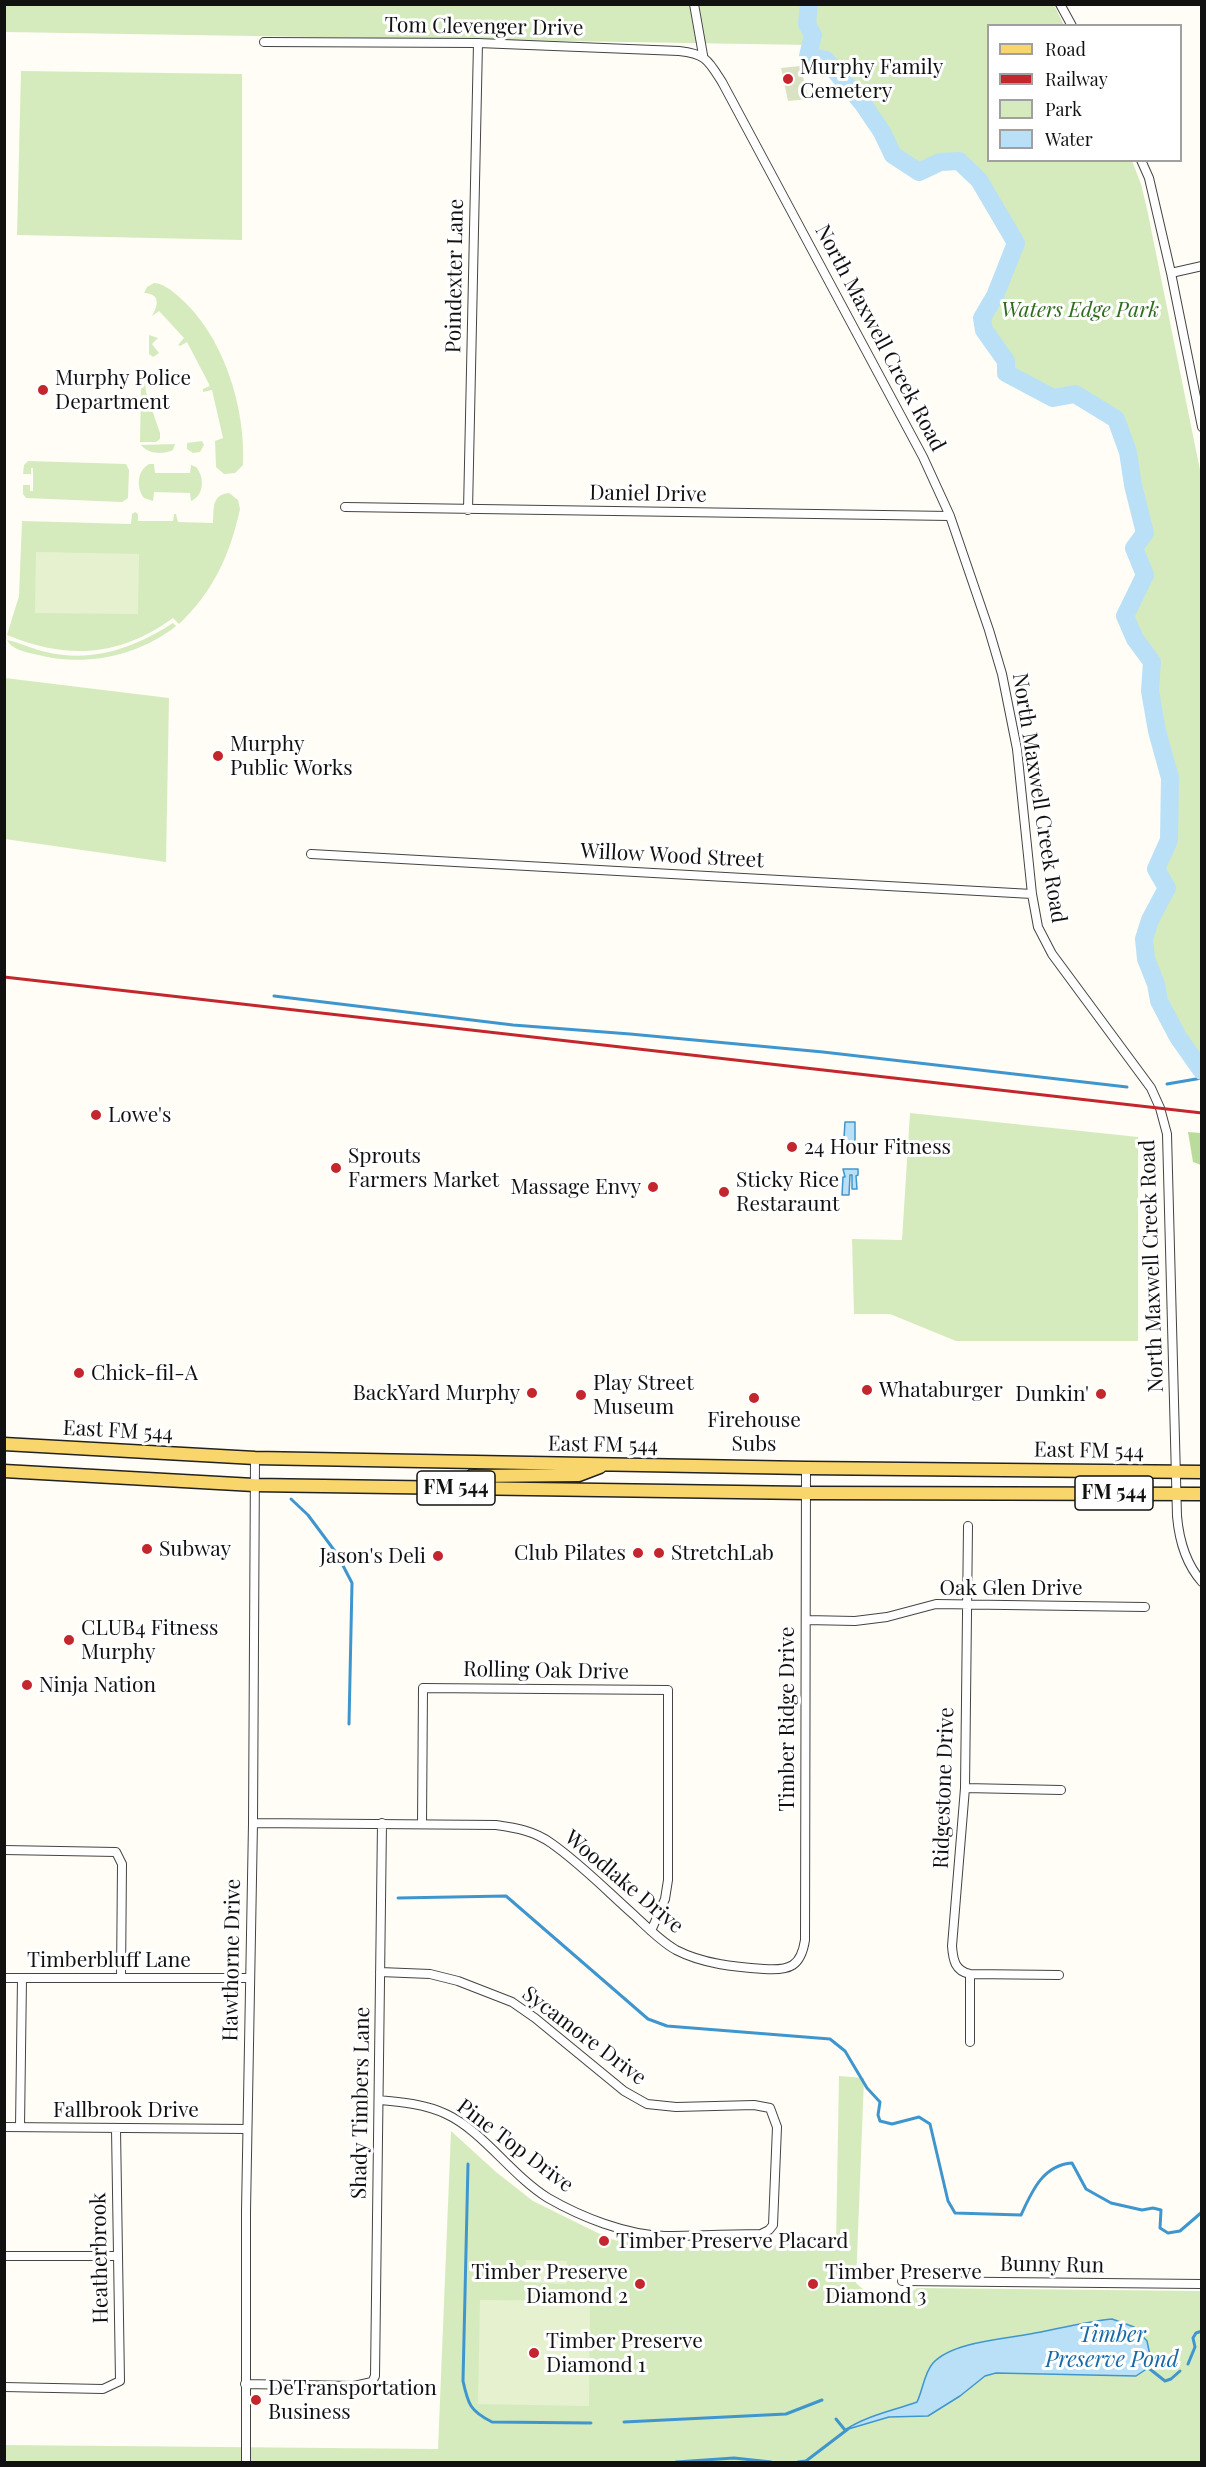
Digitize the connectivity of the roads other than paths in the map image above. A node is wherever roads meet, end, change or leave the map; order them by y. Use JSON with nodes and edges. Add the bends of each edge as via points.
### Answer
{"nodes":[{"id":1,"x":694,"y":4,"type":"edge"},
{"id":2,"x":1060,"y":4,"type":"edge"},
{"id":3,"x":1071,"y":24,"type":"edge"},
{"id":4,"x":264,"y":42,"type":"dead end"},
{"id":5,"x":478,"y":43,"type":"junction"},
{"id":6,"x":703,"y":55,"type":"junction"},
{"id":7,"x":1142,"y":162,"type":"edge"},
{"id":8,"x":1202,"y":266,"type":"edge"},
{"id":9,"x":1171,"y":273,"type":"junction"},
{"id":10,"x":1202,"y":427,"type":"edge"},
{"id":11,"x":345,"y":507,"type":"dead end"},
{"id":12,"x":468,"y":510,"type":"junction"},
{"id":13,"x":950,"y":516,"type":"junction"},
{"id":14,"x":311,"y":854,"type":"dead end"},
{"id":15,"x":1032,"y":894,"type":"junction"},
{"id":16,"x":4,"y":1444,"type":"edge"},
{"id":17,"x":255,"y":1458,"type":"junction"},
{"id":18,"x":606,"y":1464,"type":"junction"},
{"id":19,"x":806,"y":1468,"type":"junction"},
{"id":20,"x":4,"y":1471,"type":"edge"},
{"id":21,"x":1177,"y":1472,"type":"junction"},
{"id":22,"x":1202,"y":1472,"type":"edge"},
{"id":23,"x":254,"y":1485,"type":"junction"},
{"id":24,"x":470,"y":1488,"type":"junction"},
{"id":25,"x":806,"y":1492,"type":"junction"},
{"id":26,"x":1177,"y":1493,"type":"junction"},
{"id":27,"x":1202,"y":1494,"type":"edge"},
{"id":28,"x":968,"y":1526,"type":"dead end"},
{"id":29,"x":1202,"y":1582,"type":"edge"},
{"id":30,"x":966,"y":1604,"type":"junction"},
{"id":31,"x":1145,"y":1607,"type":"dead end"},
{"id":32,"x":806,"y":1620,"type":"junction"},
{"id":33,"x":965,"y":1788,"type":"junction"},
{"id":34,"x":1061,"y":1790,"type":"dead end"},
{"id":35,"x":253,"y":1823,"type":"junction"},
{"id":36,"x":382,"y":1823,"type":"junction"},
{"id":37,"x":422,"y":1824,"type":"junction"},
{"id":38,"x":4,"y":1850,"type":"edge"},
{"id":39,"x":651,"y":1931,"type":"junction"},
{"id":40,"x":792,"y":1966,"type":"joint"},
{"id":41,"x":380,"y":1972,"type":"junction"},
{"id":42,"x":970,"y":1974,"type":"junction"},
{"id":43,"x":1059,"y":1975,"type":"dead end"},
{"id":44,"x":4,"y":1978,"type":"edge"},
{"id":45,"x":22,"y":1978,"type":"junction"},
{"id":46,"x":121,"y":1978,"type":"junction"},
{"id":47,"x":250,"y":1978,"type":"junction"},
{"id":48,"x":970,"y":2042,"type":"dead end"},
{"id":49,"x":379,"y":2100,"type":"junction"},
{"id":50,"x":4,"y":2127,"type":"edge"},
{"id":51,"x":20,"y":2127,"type":"junction"},
{"id":52,"x":116,"y":2128,"type":"junction"},
{"id":53,"x":247,"y":2128,"type":"junction"},
{"id":54,"x":769,"y":2230,"type":"joint"},
{"id":55,"x":4,"y":2256,"type":"edge"},
{"id":56,"x":116,"y":2256,"type":"junction"},
{"id":57,"x":902,"y":2281,"type":"dead end"},
{"id":58,"x":1202,"y":2284,"type":"edge"},
{"id":59,"x":245,"y":2384,"type":"junction"},
{"id":60,"x":4,"y":2387,"type":"edge"},
{"id":61,"x":246,"y":2463,"type":"edge"}],
"edges":[{"from":1,"to":6,"type":"street"},
{"from":2,"to":3,"type":"street"},
{"from":4,"to":5,"type":"street","name":"Tom Clevenger Drive"},
{"from":5,"to":6,"type":"street","name":"Tom Clevenger Drive"},
{"from":5,"to":12,"type":"street","name":"Poindexter Lane"},
{"from":6,"to":13,"type":"street","name":"North Maxwell Creek Road","via":[[722,82],[828,277]]},
{"from":7,"to":9,"type":"street"},
{"from":8,"to":9,"type":"street"},
{"from":9,"to":10,"type":"street"},
{"from":11,"to":12,"type":"street","name":"Daniel Drive"},
{"from":12,"to":13,"type":"street","name":"Daniel Drive"},
{"from":13,"to":15,"type":"street","name":"North Maxwell Creek Road","via":[[989,630],[1010,709]]},
{"from":14,"to":15,"type":"street","name":"Willow Wood Street"},
{"from":15,"to":21,"type":"street","name":"North Maxwell Creek Road","via":[[1038,927],[1052,954],[1150,1088],[1164,1120]]},
{"from":16,"to":17,"type":"main road","name":"East FM 544","number":"FM 544"},
{"from":17,"to":18,"type":"main road","name":"East FM 544","number":"FM 544"},
{"from":17,"to":23,"type":"street","name":"Hawthorne Drive"},
{"from":18,"to":19,"type":"main road","name":"East FM 544","number":"FM 544"},
{"from":18,"to":24,"type":"main road","via":[[579,1475],[472,1476]]},
{"from":19,"to":21,"type":"main road","name":"East FM 544","number":"FM 544"},
{"from":19,"to":25,"type":"street","name":"Timber Ridge Drive"},
{"from":20,"to":23,"type":"main road","name":"East FM 544","number":"FM 544"},
{"from":21,"to":22,"type":"main road","name":"East FM 544","number":"FM 544"},
{"from":21,"to":26,"type":"street","name":"North Maxwell Creek Road"},
{"from":23,"to":24,"type":"main road","name":"East FM 544","number":"FM 544"},
{"from":23,"to":35,"type":"street","name":"Hawthorne Drive"},
{"from":24,"to":25,"type":"main road","name":"East FM 544","number":"FM 544"},
{"from":25,"to":26,"type":"main road","name":"East FM 544","number":"FM 544"},
{"from":25,"to":32,"type":"street","name":"Timber Ridge Drive"},
{"from":26,"to":27,"type":"main road","name":"East FM 544","number":"FM 544"},
{"from":26,"to":29,"type":"street","name":"North Maxwell Creek Road","via":[[1179,1535],[1193,1571]]},
{"from":28,"to":30,"type":"street","name":"Ridgestone Drive"},
{"from":30,"to":31,"type":"street","name":"Oak Glen Drive"},
{"from":30,"to":32,"type":"street","name":"Oak Glen Drive","via":[[936,1604],[855,1621]]},
{"from":30,"to":33,"type":"street","name":"Ridgestone Drive"},
{"from":32,"to":40,"type":"street","name":"Timber Ridge Drive","via":[[805,1940],[799,1962]]},
{"from":33,"to":34,"type":"street"},
{"from":33,"to":42,"type":"street","name":"Ridgestone Drive","via":[[952,1946],[956,1966]]},
{"from":35,"to":36,"type":"street","name":"Woodlake Drive"},
{"from":35,"to":47,"type":"street","name":"Hawthorne Drive"},
{"from":36,"to":37,"type":"street","name":"Woodlake Drive"},
{"from":36,"to":41,"type":"street","name":"Shady Timbers Lane"},
{"from":37,"to":39,"type":"street","name":"Woodlake Drive","via":[[526,1829],[580,1866]]},
{"from":37,"to":39,"type":"street","name":"Rolling Oak Drive","via":[[423,1688],[668,1690],[668,1881]]},
{"from":38,"to":46,"type":"street","via":[[116,1852],[122,1864]]},
{"from":39,"to":40,"type":"street","name":"Woodlake Drive","via":[[678,1951],[719,1964],[769,1970]]},
{"from":41,"to":49,"type":"street","name":"Shady Timbers Lane"},
{"from":41,"to":54,"type":"street","name":"Sycamore Drive","via":[[430,1974],[512,2002],[647,2104],[770,2108],[777,2127],[774,2218]]},
{"from":42,"to":43,"type":"street"},
{"from":42,"to":48,"type":"street"},
{"from":44,"to":45,"type":"street","name":"Timberbluff Lane"},
{"from":45,"to":46,"type":"street","name":"Timberbluff Lane"},
{"from":45,"to":51,"type":"street"},
{"from":46,"to":47,"type":"street","name":"Timberbluff Lane"},
{"from":47,"to":53,"type":"street","name":"Hawthorne Drive"},
{"from":49,"to":54,"type":"street","name":"Pine Top Drive","via":[[415,2104],[444,2113],[546,2196],[614,2226],[663,2236],[760,2234]]},
{"from":49,"to":59,"type":"street","name":"Shady Timbers Lane","via":[[376,2366],[372,2382],[354,2386]]},
{"from":50,"to":51,"type":"street","name":"Fallbrook Drive"},
{"from":51,"to":52,"type":"street","name":"Fallbrook Drive"},
{"from":52,"to":53,"type":"street","name":"Fallbrook Drive"},
{"from":52,"to":56,"type":"street","name":"Heatherbrook"},
{"from":53,"to":59,"type":"street","name":"Hawthorne Drive"},
{"from":55,"to":56,"type":"street"},
{"from":56,"to":60,"type":"street","name":"Heatherbrook","via":[[120,2381],[103,2389]]},
{"from":57,"to":58,"type":"street","name":"Bunny Run"},
{"from":59,"to":61,"type":"street","name":"Hawthorne Drive"}]}
